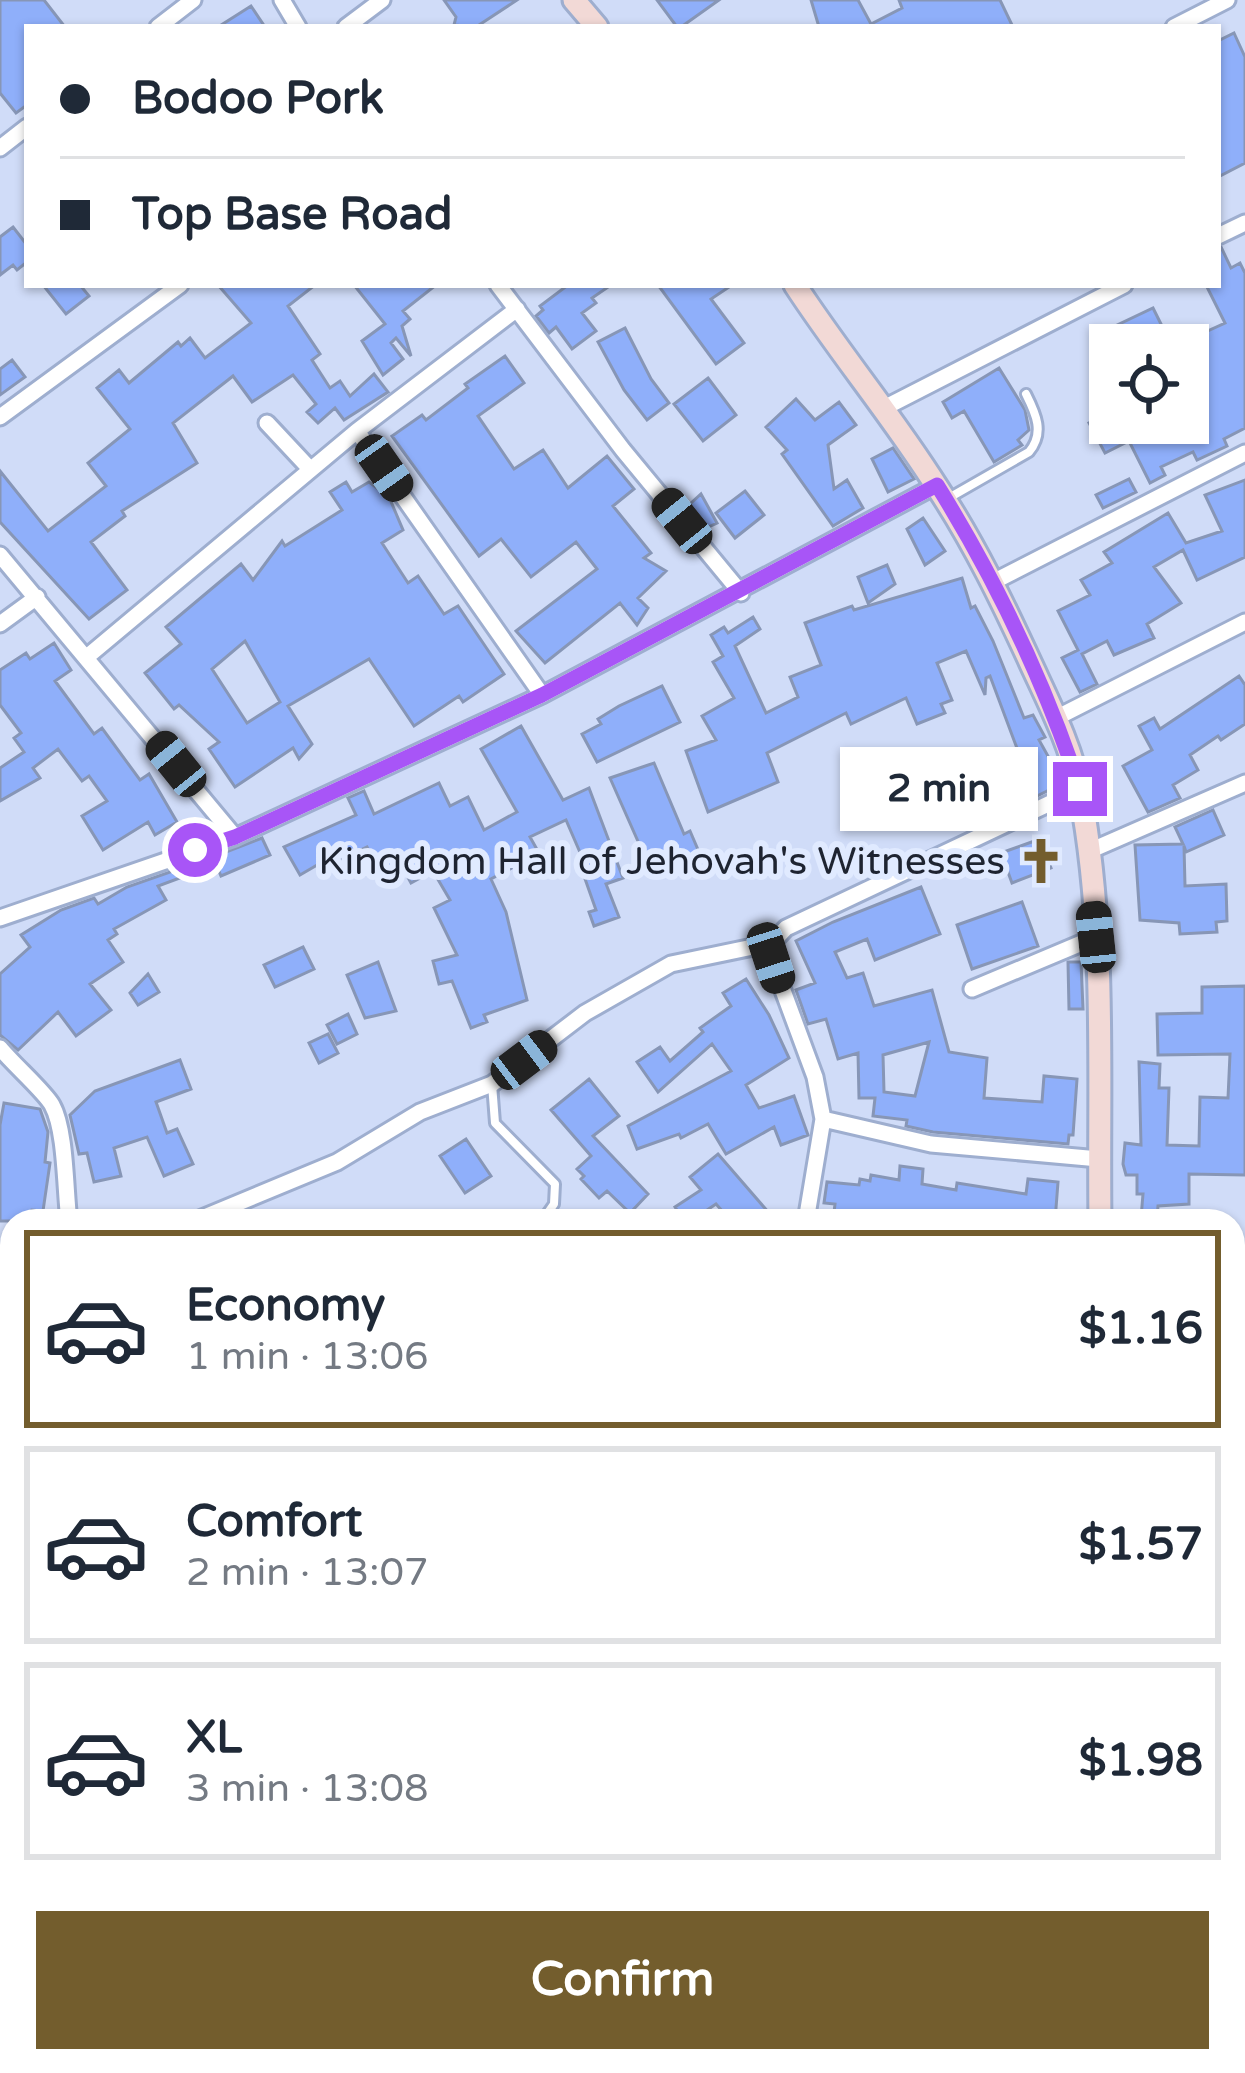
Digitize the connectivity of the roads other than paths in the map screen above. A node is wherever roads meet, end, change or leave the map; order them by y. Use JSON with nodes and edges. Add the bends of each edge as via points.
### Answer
{"nodes":[{"id":1,"x":193,"y":0,"type":"edge"},
{"id":2,"x":382,"y":0,"type":"edge"},
{"id":3,"x":574,"y":0,"type":"edge"},
{"id":4,"x":1227,"y":0,"type":"edge"},
{"id":5,"x":162,"y":24,"type":"edge"},
{"id":6,"x":350,"y":24,"type":"edge"},
{"id":7,"x":594,"y":24,"type":"edge"},
{"id":8,"x":1180,"y":24,"type":"edge"},
{"id":9,"x":24,"y":129,"type":"edge"},
{"id":10,"x":0,"y":148,"type":"edge"},
{"id":11,"x":176,"y":288,"type":"edge"},
{"id":12,"x":500,"y":288,"type":"edge"},
{"id":13,"x":797,"y":288,"type":"edge"},
{"id":14,"x":1118,"y":288,"type":"edge"},
{"id":15,"x":517,"y":309,"type":"junction"},
{"id":16,"x":1026,"y":394,"type":"dead end"},
{"id":17,"x":884,"y":408,"type":"junction"},
{"id":18,"x":0,"y":417,"type":"edge"},
{"id":19,"x":267,"y":423,"type":"dead end"},
{"id":20,"x":358,"y":430,"type":"junction"},
{"id":21,"x":1245,"y":453,"type":"edge"},
{"id":22,"x":310,"y":470,"type":"junction"},
{"id":23,"x":941,"y":492,"type":"junction"},
{"id":24,"x":0,"y":555,"type":"edge"},
{"id":25,"x":993,"y":582,"type":"junction"},
{"id":26,"x":741,"y":593,"type":"junction"},
{"id":27,"x":37,"y":597,"type":"junction"},
{"id":28,"x":1245,"y":622,"type":"edge"},
{"id":29,"x":0,"y":624,"type":"edge"},
{"id":30,"x":88,"y":656,"type":"junction"},
{"id":31,"x":542,"y":695,"type":"junction"},
{"id":32,"x":1056,"y":718,"type":"junction"},
{"id":33,"x":1245,"y":783,"type":"edge"},
{"id":34,"x":1080,"y":789,"type":"junction"},
{"id":35,"x":235,"y":837,"type":"junction"},
{"id":36,"x":1088,"y":852,"type":"junction"},
{"id":37,"x":0,"y":918,"type":"edge"},
{"id":38,"x":1096,"y":937,"type":"junction"},
{"id":39,"x":772,"y":943,"type":"junction"},
{"id":40,"x":972,"y":989,"type":"dead end"},
{"id":41,"x":0,"y":1048,"type":"edge"},
{"id":42,"x":492,"y":1084,"type":"junction"},
{"id":43,"x":823,"y":1119,"type":"junction"},
{"id":44,"x":1099,"y":1159,"type":"junction"},
{"id":45,"x":68,"y":1209,"type":"edge"},
{"id":46,"x":224,"y":1209,"type":"edge"},
{"id":47,"x":550,"y":1209,"type":"edge"},
{"id":48,"x":808,"y":1209,"type":"edge"},
{"id":49,"x":1100,"y":1209,"type":"edge"}],
"edges":[{"from":1,"to":5,"type":"street"},
{"from":2,"to":6,"type":"street"},
{"from":3,"to":7,"type":"street"},
{"from":4,"to":8,"type":"street"},
{"from":9,"to":10,"type":"street"},
{"from":11,"to":18,"type":"street"},
{"from":12,"to":15,"type":"street"},
{"from":13,"to":17,"type":"street"},
{"from":14,"to":17,"type":"street"},
{"from":15,"to":20,"type":"street"},
{"from":15,"to":26,"type":"street"},
{"from":16,"to":23,"type":"lane","via":[[1038,422],[1036,444]]},
{"from":17,"to":23,"type":"street"},
{"from":19,"to":22,"type":"street"},
{"from":20,"to":22,"type":"street"},
{"from":20,"to":31,"type":"street"},
{"from":21,"to":25,"type":"street"},
{"from":22,"to":30,"type":"street"},
{"from":23,"to":25,"type":"street"},
{"from":23,"to":26,"type":"street"},
{"from":24,"to":27,"type":"street"},
{"from":25,"to":32,"type":"street"},
{"from":26,"to":31,"type":"street"},
{"from":27,"to":29,"type":"street"},
{"from":27,"to":30,"type":"street"},
{"from":28,"to":32,"type":"street"},
{"from":30,"to":35,"type":"street"},
{"from":31,"to":35,"type":"street"},
{"from":32,"to":34,"type":"street"},
{"from":33,"to":36,"type":"street"},
{"from":34,"to":36,"type":"street"},
{"from":34,"to":39,"type":"street","via":[[786,928]]},
{"from":35,"to":37,"type":"street"},
{"from":36,"to":38,"type":"street"},
{"from":38,"to":40,"type":"street"},
{"from":38,"to":44,"type":"street"},
{"from":39,"to":42,"type":"street","via":[[671,964],[585,1013]]},
{"from":39,"to":43,"type":"street"},
{"from":41,"to":45,"type":"street","via":[[51,1101]]},
{"from":42,"to":46,"type":"street"},
{"from":42,"to":47,"type":"lane","via":[[495,1123],[554,1184]]},
{"from":43,"to":44,"type":"street","via":[[931,1144]]},
{"from":43,"to":48,"type":"street"},
{"from":44,"to":49,"type":"street"}]}
